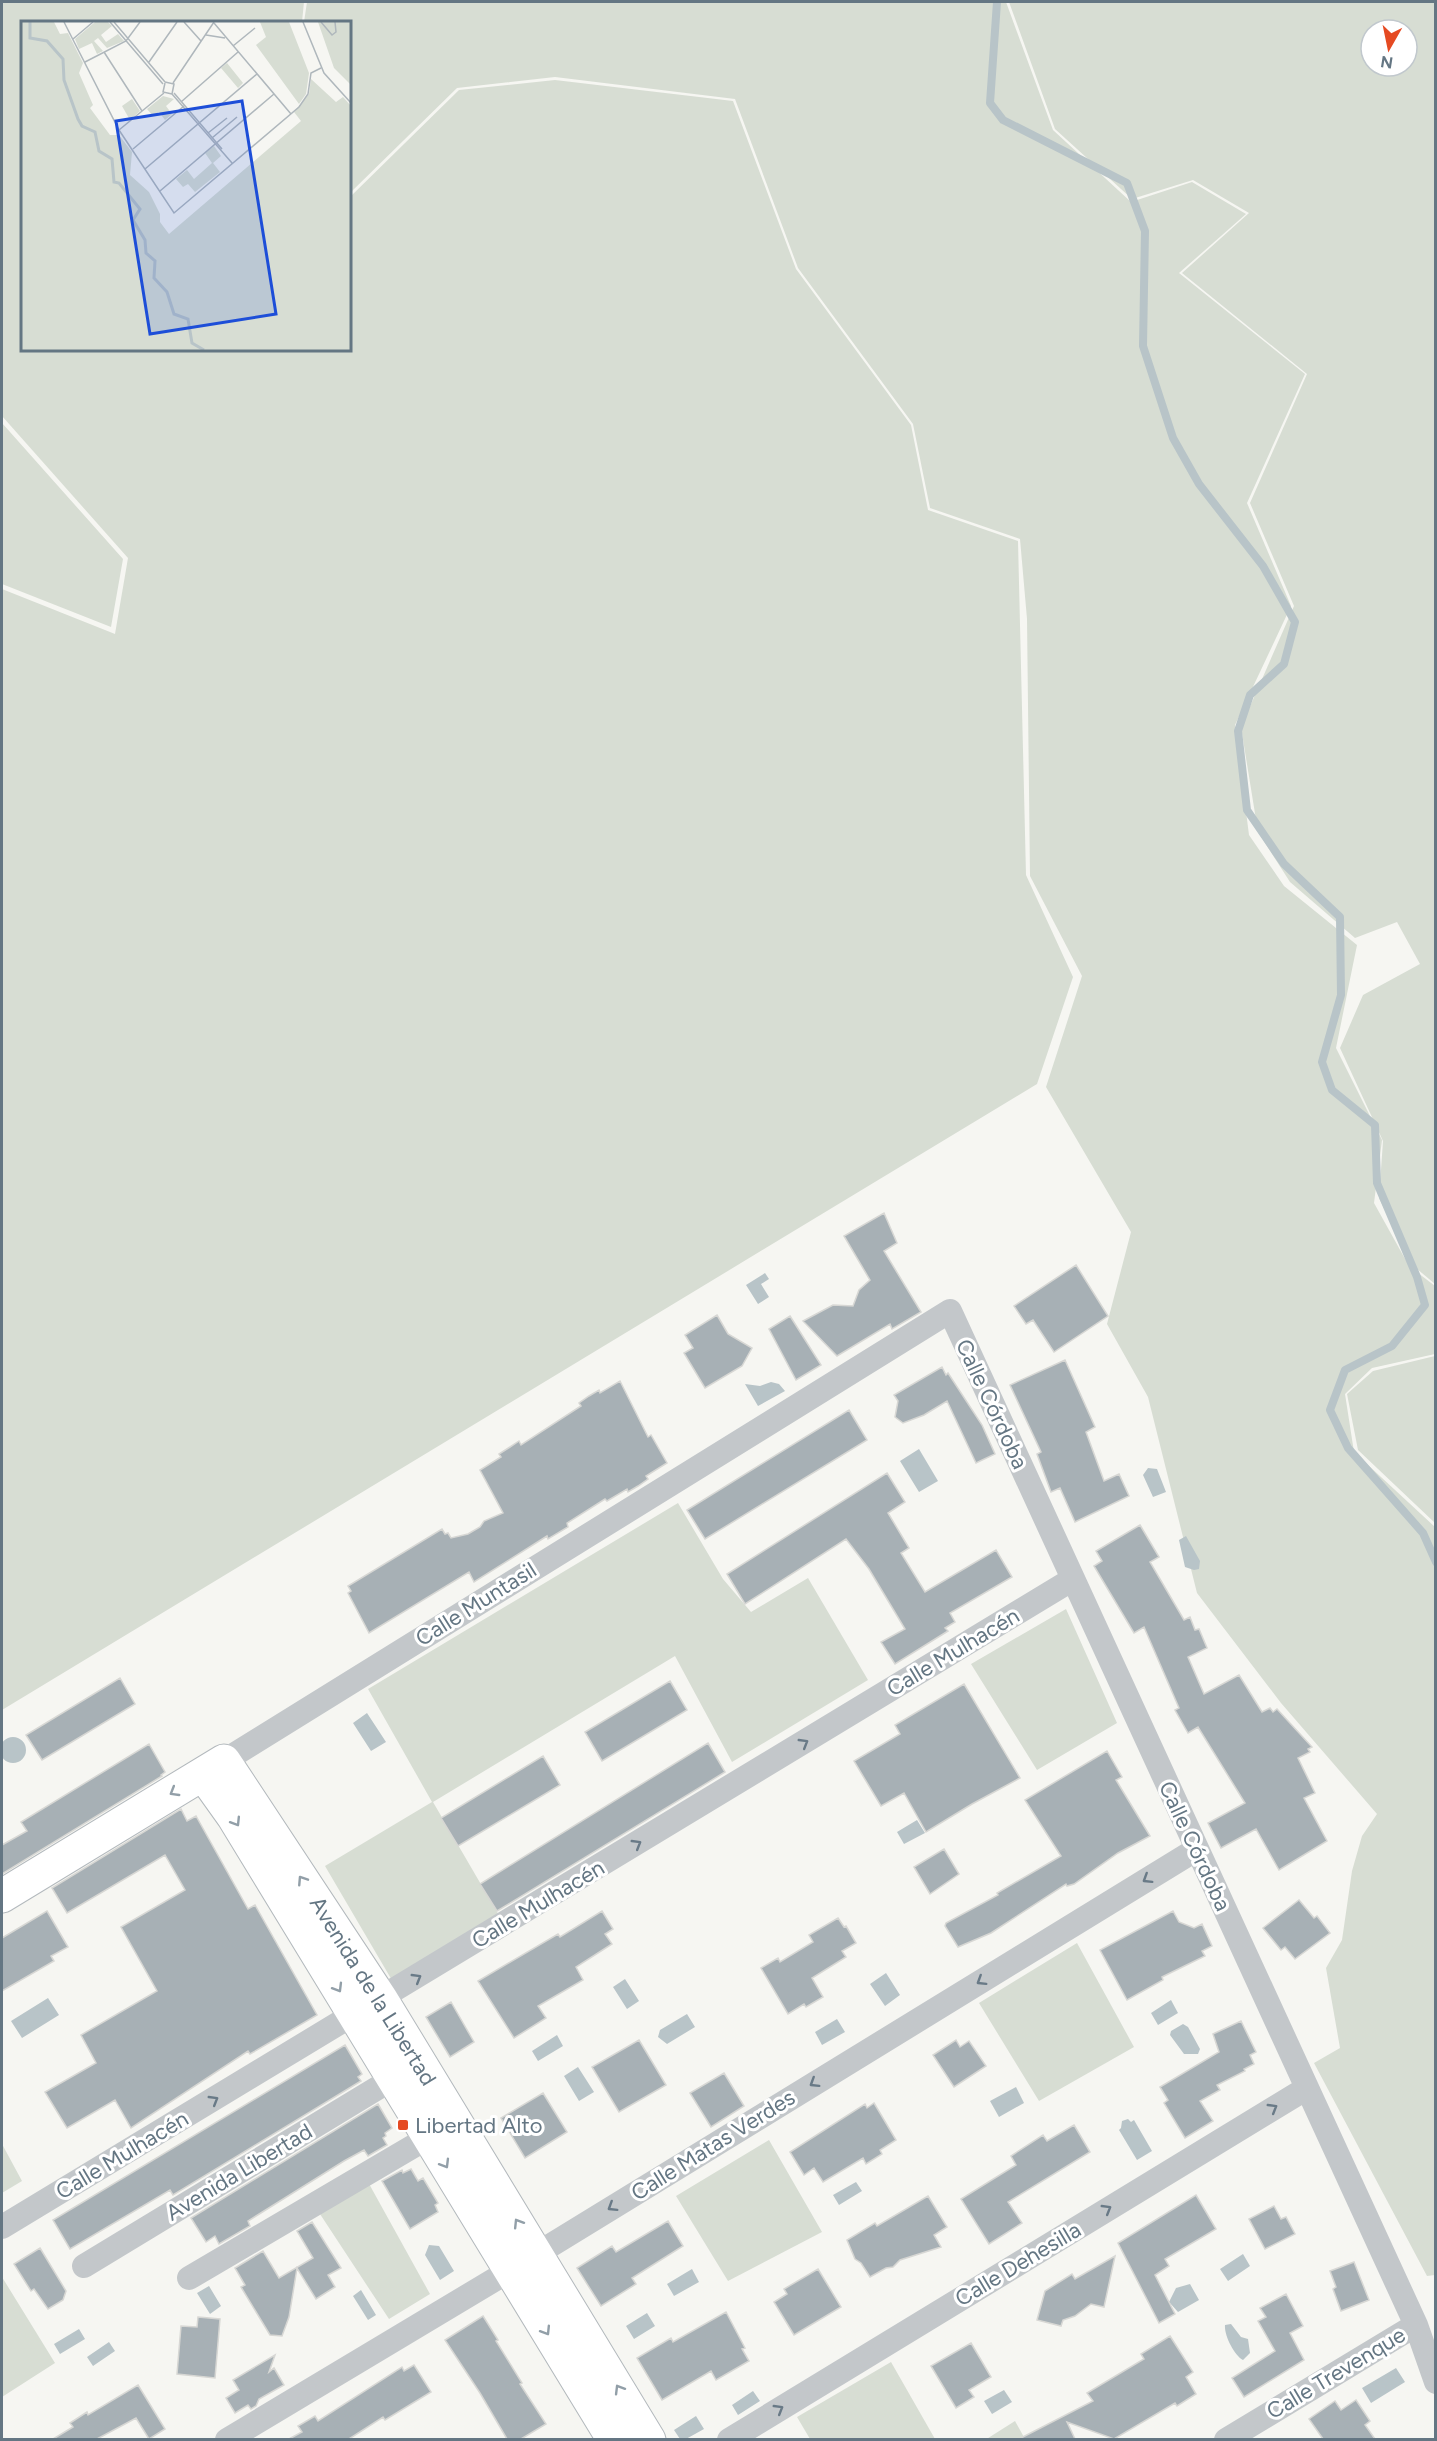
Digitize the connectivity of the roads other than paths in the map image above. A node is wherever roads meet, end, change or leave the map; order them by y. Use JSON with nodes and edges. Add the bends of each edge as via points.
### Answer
{"nodes":[{"id":1,"x":950,"y":1311,"type":"joint"},
{"id":2,"x":1073,"y":1579,"type":"junction"},
{"id":3,"x":214,"y":1767,"type":"junction"},
{"id":4,"x":1197,"y":1848,"type":"junction"},
{"id":5,"x":2,"y":1896,"type":"edge"},
{"id":6,"x":367,"y":2008,"type":"junction"},
{"id":7,"x":394,"y":2078,"type":"junction"},
{"id":8,"x":1306,"y":2088,"type":"junction"},
{"id":9,"x":429,"y":2137,"type":"junction"},
{"id":10,"x":2,"y":2228,"type":"edge"},
{"id":11,"x":537,"y":2253,"type":"junction"},
{"id":12,"x":84,"y":2266,"type":"dead end"},
{"id":13,"x":509,"y":2271,"type":"junction"},
{"id":14,"x":189,"y":2278,"type":"dead end"},
{"id":15,"x":1416,"y":2325,"type":"junction"},
{"id":16,"x":1436,"y":2382,"type":"edge"},
{"id":17,"x":228,"y":2439,"type":"edge"},
{"id":18,"x":614,"y":2439,"type":"edge"},
{"id":19,"x":649,"y":2439,"type":"edge"},
{"id":20,"x":729,"y":2439,"type":"edge"},
{"id":21,"x":1226,"y":2439,"type":"edge"}],
"edges":[{"from":1,"to":2,"type":"street","name":"Calle Córdoba"},
{"from":1,"to":3,"type":"street","name":"Calle Muntasil"},
{"from":2,"to":4,"type":"street","name":"Calle Córdoba"},
{"from":6,"to":2,"type":"street","name":"Calle Mulhacén","one_way":true},
{"from":3,"to":5,"type":"street","name":"Calle Muntasil","one_way":true},
{"from":3,"to":6,"type":"street","name":"Avenida de la Libertad"},
{"from":4,"to":8,"type":"street","name":"Calle Córdoba"},
{"from":4,"to":11,"type":"street","name":"Calle Matas Verdes","one_way":true},
{"from":6,"to":7,"type":"street","name":"Avenida de la Libertad"},
{"from":10,"to":6,"type":"street","name":"Calle Mulhacén","one_way":true},
{"from":11,"to":6,"type":"street","name":"Avenida de la Libertad","one_way":true},
{"from":7,"to":9,"type":"street","name":"Avenida de la Libertad"},
{"from":7,"to":12,"type":"street","name":"Avenida Libertad"},
{"from":8,"to":15,"type":"street","name":"Calle Córdoba"},
{"from":20,"to":8,"type":"street","name":"Calle Dehesilla","one_way":true},
{"from":9,"to":13,"type":"street","name":"Avenida de la Libertad","one_way":true},
{"from":9,"to":14,"type":"street"},
{"from":11,"to":13,"type":"street","name":"Calle Matas Verdes"},
{"from":19,"to":11,"type":"street","name":"Avenida de la Libertad","one_way":true},
{"from":13,"to":17,"type":"street","name":"Calle Matas Verdes"},
{"from":13,"to":18,"type":"street","name":"Avenida de la Libertad","one_way":true},
{"from":15,"to":16,"type":"street","name":"Calle Córdoba"},
{"from":15,"to":21,"type":"street","name":"Calle Trevenque"}]}
